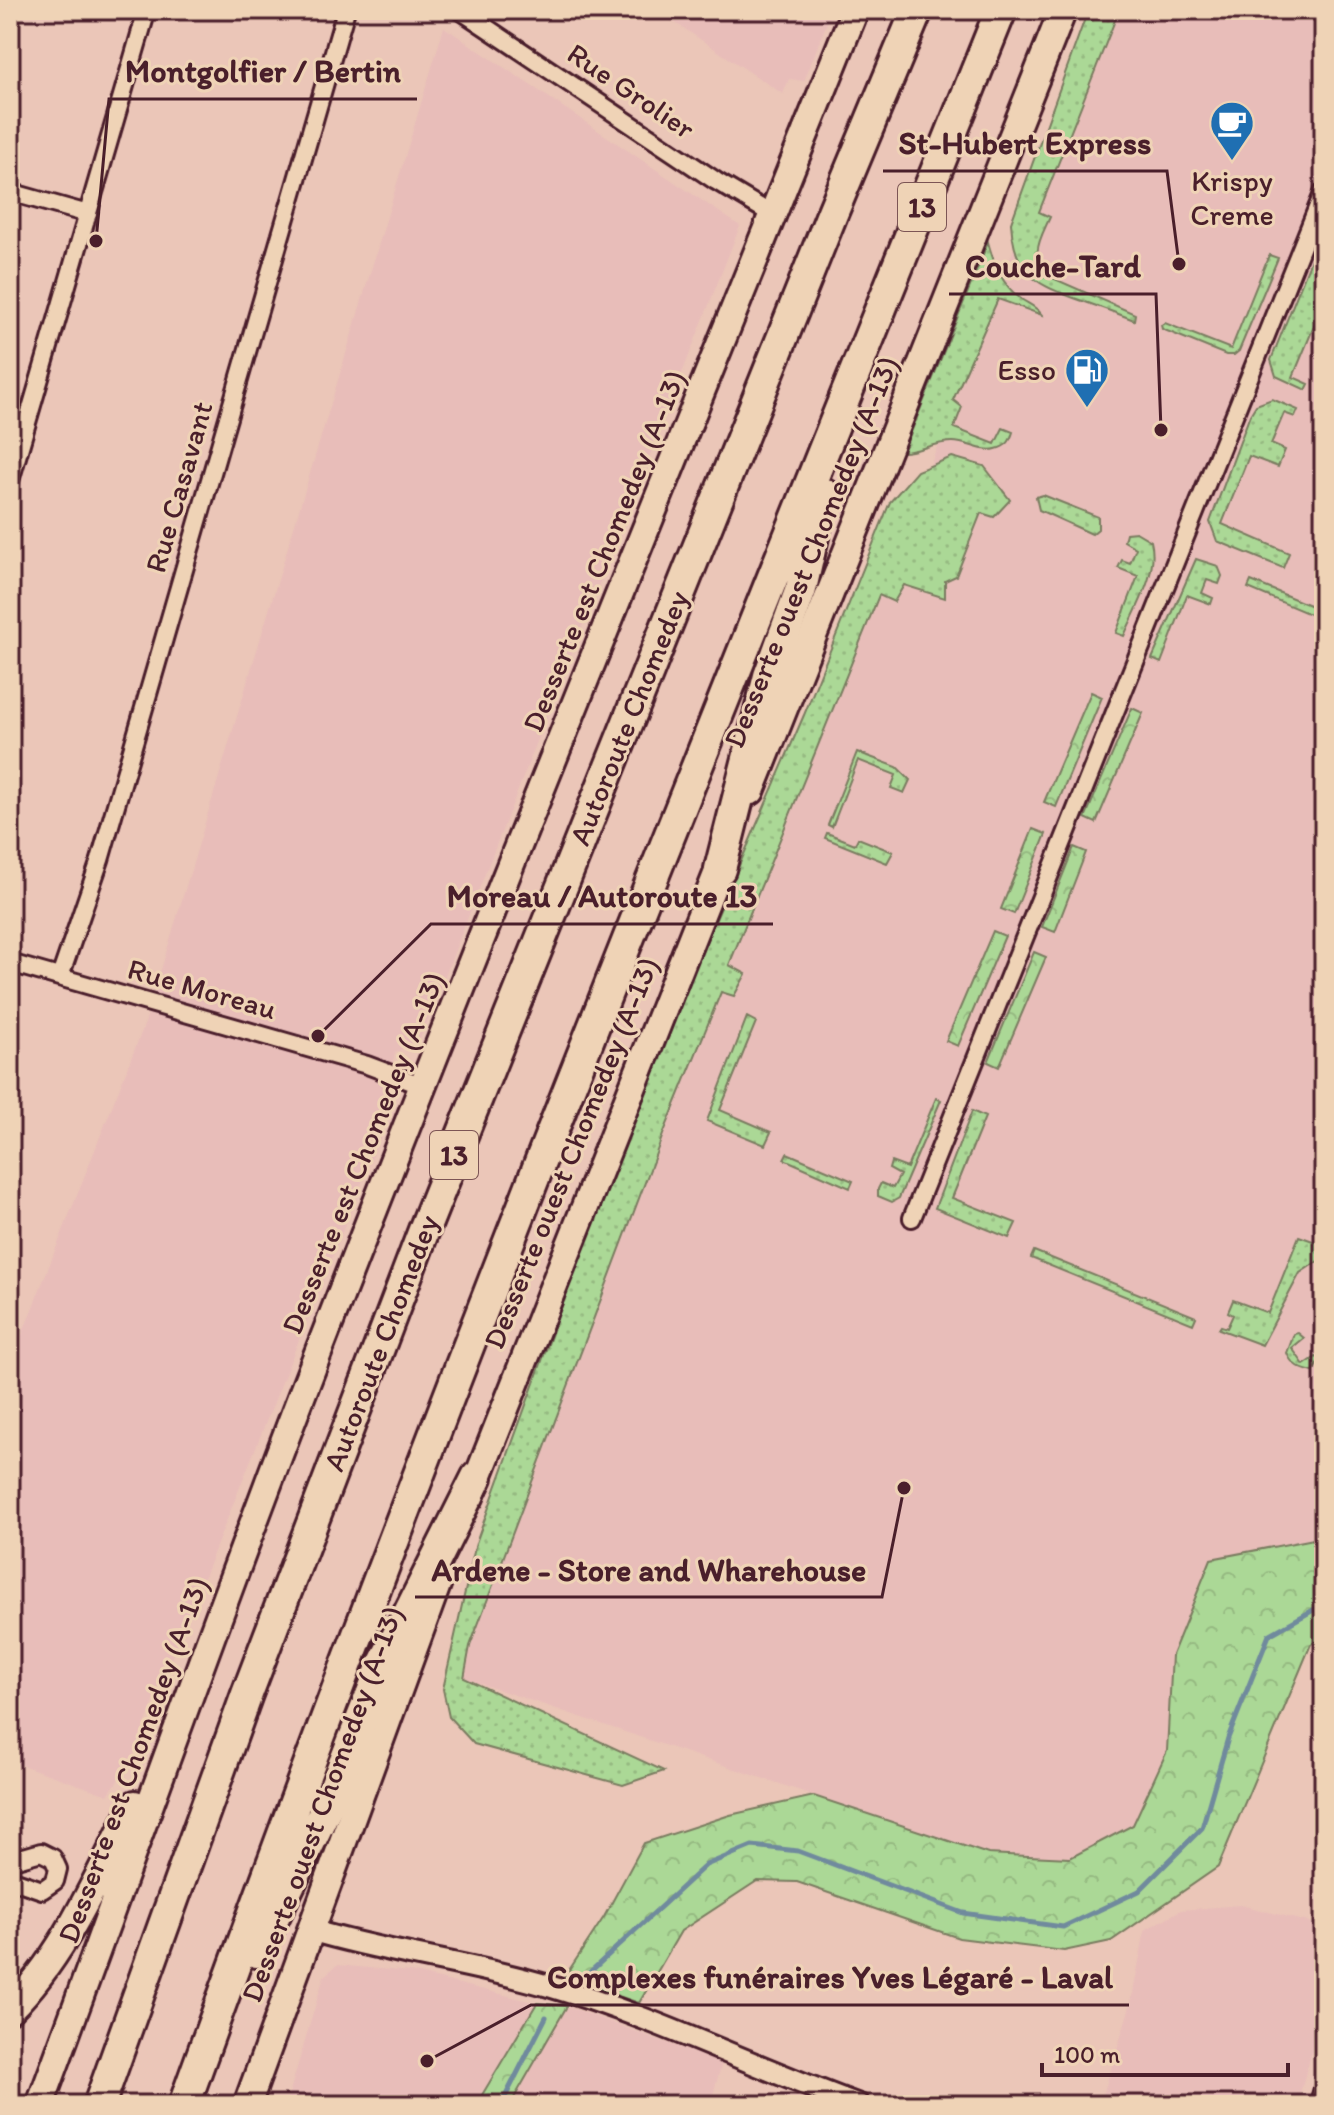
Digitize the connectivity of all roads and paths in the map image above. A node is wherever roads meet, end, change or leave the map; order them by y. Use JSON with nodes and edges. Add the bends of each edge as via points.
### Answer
{"nodes":[{"id":1,"x":147,"y":10,"type":"edge"},
{"id":2,"x":346,"y":10,"type":"edge"},
{"id":3,"x":460,"y":10,"type":"edge"},
{"id":4,"x":855,"y":10,"type":"edge"},
{"id":5,"x":894,"y":10,"type":"edge"},
{"id":6,"x":917,"y":10,"type":"edge"},
{"id":7,"x":1001,"y":10,"type":"edge"},
{"id":8,"x":1063,"y":10,"type":"edge"},
{"id":9,"x":1324,"y":191,"type":"edge"},
{"id":10,"x":10,"y":192,"type":"edge"},
{"id":11,"x":88,"y":214,"type":"junction"},
{"id":12,"x":832,"y":214,"type":"junction"},
{"id":13,"x":773,"y":215,"type":"junction"},
{"id":14,"x":842,"y":404,"type":"junction"},
{"id":15,"x":10,"y":481,"type":"edge"},
{"id":16,"x":720,"y":869,"type":"junction"},
{"id":17,"x":10,"y":963,"type":"edge"},
{"id":18,"x":60,"y":977,"type":"junction"},
{"id":19,"x":423,"y":1086,"type":"junction"},
{"id":20,"x":912,"y":1218,"type":"dead end"},
{"id":21,"x":477,"y":1477,"type":"junction"},
{"id":22,"x":183,"y":1712,"type":"junction"},
{"id":23,"x":10,"y":1861,"type":"edge"},
{"id":24,"x":10,"y":1879,"type":"edge"},
{"id":25,"x":310,"y":1930,"type":"junction"},
{"id":26,"x":10,"y":2009,"type":"edge"},
{"id":27,"x":1324,"y":2086,"type":"edge"},
{"id":28,"x":186,"y":2100,"type":"edge"},
{"id":29,"x":40,"y":2105,"type":"edge"},
{"id":30,"x":99,"y":2105,"type":"edge"},
{"id":31,"x":247,"y":2105,"type":"edge"},
{"id":32,"x":859,"y":2105,"type":"edge"},
{"id":33,"x":1318,"y":2105,"type":"edge"}],
"edges":[{"from":1,"to":11,"type":"street"},
{"from":2,"to":18,"type":"street","name":"Rue Casavant","via":[[100,860]]},
{"from":3,"to":13,"type":"street","name":"Rue Grolier"},
{"from":4,"to":13,"type":"main road","name":"Desserte est Chomedey (A-13)"},
{"from":5,"to":12,"type":"highway"},
{"from":6,"to":12,"type":"highway","name":"Autoroute Chomedey","number":"13"},
{"from":7,"to":14,"type":"highway","number":"13"},
{"from":8,"to":16,"type":"main road","name":"Desserte ouest Chomedey (A-13)"},
{"from":9,"to":20,"type":"street"},
{"from":10,"to":11,"type":"street"},
{"from":11,"to":15,"type":"street"},
{"from":12,"to":30,"type":"highway","name":"Autoroute Chomedey","number":"13","via":[[377,1351]]},
{"from":13,"to":19,"type":"main road","name":"Desserte est Chomedey (A-13)"},
{"from":14,"to":16,"type":"highway","via":[[801,589],[769,676]]},
{"from":14,"to":28,"type":"highway","number":"13","via":[[471,1335]]},
{"from":16,"to":21,"type":"main road","name":"Desserte ouest Chomedey (A-13)"},
{"from":17,"to":18,"type":"street","name":"Rue Moreau"},
{"from":18,"to":19,"type":"street","name":"Rue Moreau","via":[[367,1065]]},
{"from":19,"to":22,"type":"main road","name":"Desserte est Chomedey (A-13)"},
{"from":21,"to":25,"type":"main road","name":"Desserte ouest Chomedey (A-13)"},
{"from":21,"to":28,"type":"highway","via":[[383,1665],[328,1804]]},
{"from":22,"to":26,"type":"main road","via":[[68,1931]]},
{"from":22,"to":29,"type":"main road","name":"Desserte est Chomedey (A-13)"},
{"from":23,"to":24,"type":"street","via":[[41,1852],[53,1858],[58,1869],[55,1881],[42,1890]]},
{"from":25,"to":31,"type":"main road","name":"Desserte ouest Chomedey (A-13)"},
{"from":25,"to":32,"type":"street","via":[[556,1988]]},
{"from":27,"to":33,"type":"street"}]}
